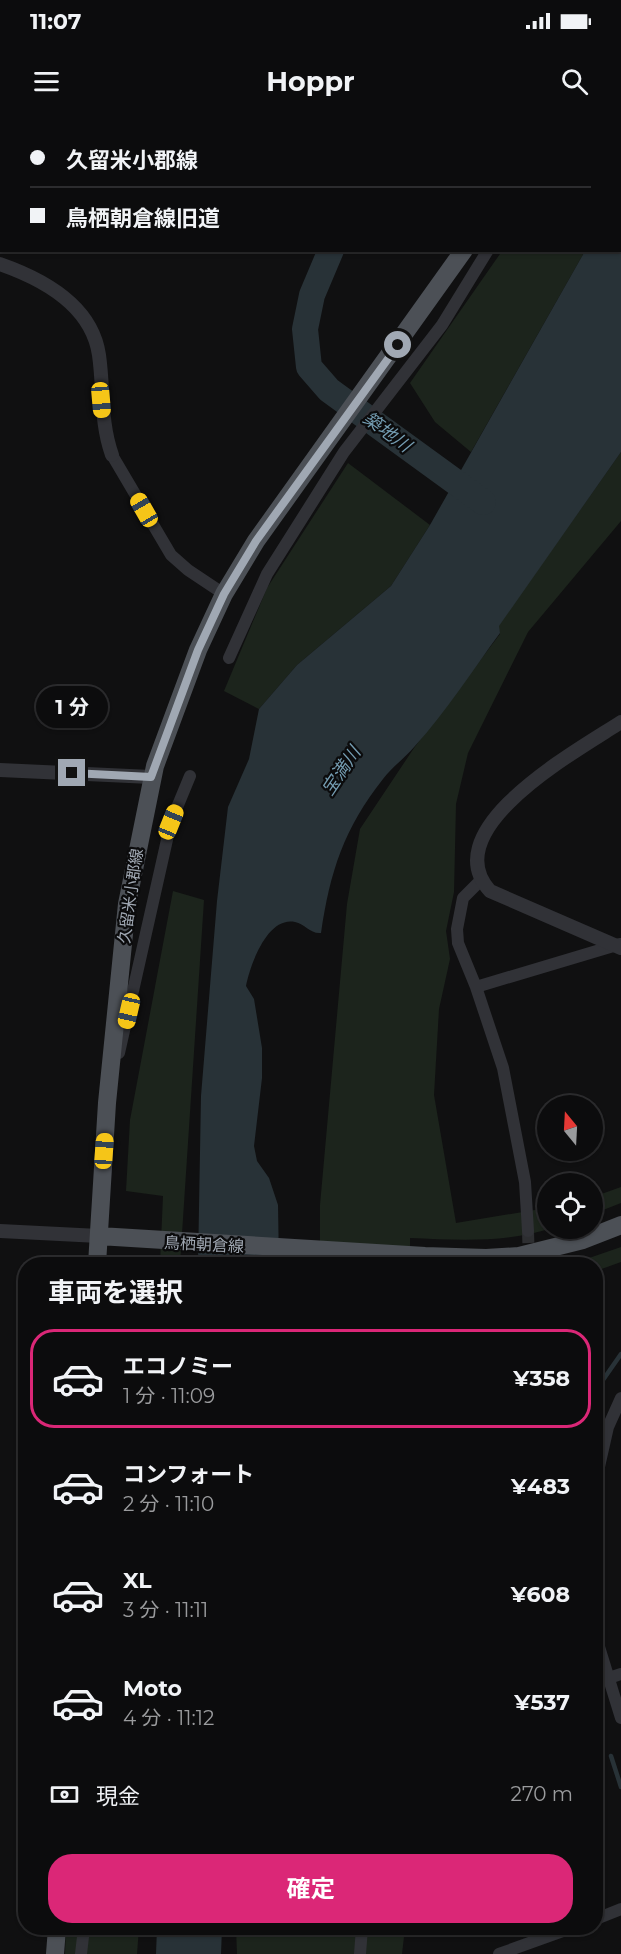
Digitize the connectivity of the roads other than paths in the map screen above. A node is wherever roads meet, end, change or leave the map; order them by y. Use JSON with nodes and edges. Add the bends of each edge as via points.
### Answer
{"nodes":[{"id":1,"x":463,"y":252,"type":"edge"},
{"id":2,"x":487,"y":252,"type":"edge"},
{"id":3,"x":0,"y":264,"type":"edge"},
{"id":4,"x":112,"y":455,"type":"joint"},
{"id":5,"x":224,"y":594,"type":"junction"},
{"id":6,"x":229,"y":658,"type":"dead end"},
{"id":7,"x":621,"y":722,"type":"edge"},
{"id":8,"x":0,"y":770,"type":"edge"},
{"id":9,"x":190,"y":776,"type":"dead end"},
{"id":10,"x":151,"y":777,"type":"junction"},
{"id":11,"x":485,"y":886,"type":"junction"},
{"id":12,"x":619,"y":946,"type":"edge"},
{"id":13,"x":477,"y":987,"type":"junction"},
{"id":14,"x":108,"y":1103,"type":"junction"},
{"id":15,"x":621,"y":1225,"type":"edge"},
{"id":16,"x":0,"y":1231,"type":"edge"},
{"id":17,"x":528,"y":1231,"type":"tunnel mouth"},
{"id":18,"x":99,"y":1236,"type":"junction"},
{"id":19,"x":98,"y":1257,"type":"edge"},
{"id":20,"x":621,"y":1398,"type":"edge"},
{"id":21,"x":603,"y":1451,"type":"edge"},
{"id":22,"x":603,"y":1651,"type":"edge"},
{"id":23,"x":615,"y":1676,"type":"edge"},
{"id":24,"x":621,"y":1718,"type":"edge"},
{"id":25,"x":621,"y":1909,"type":"edge"},
{"id":26,"x":603,"y":1916,"type":"edge"},
{"id":27,"x":56,"y":1935,"type":"edge"},
{"id":28,"x":83,"y":1935,"type":"edge"},
{"id":29,"x":361,"y":1935,"type":"edge"},
{"id":30,"x":552,"y":1935,"type":"edge"},
{"id":31,"x":55,"y":1954,"type":"edge"},
{"id":32,"x":81,"y":1954,"type":"edge"},
{"id":33,"x":360,"y":1954,"type":"edge"},
{"id":34,"x":499,"y":1954,"type":"edge"}],
"edges":[{"from":1,"to":5,"type":"main road","name":"久留米小郡線","via":[[256,541]]},
{"from":2,"to":6,"type":"street","via":[[442,325],[344,452],[267,574]]},
{"from":3,"to":4,"type":"street","via":[[24,272],[56,291],[77,309],[92,331],[99,355],[105,434]]},
{"from":4,"to":5,"type":"street","via":[[171,555]]},
{"from":5,"to":10,"type":"main road","name":"久留米小郡線","via":[[198,650]]},
{"from":7,"to":11,"type":"street","via":[[541,775],[503,807],[478,849],[477,864]]},
{"from":8,"to":10,"type":"street"},
{"from":9,"to":14,"type":"street","via":[[171,822]]},
{"from":10,"to":14,"type":"main road","name":"久留米小郡線","via":[[127,904]]},
{"from":11,"to":12,"type":"street"},
{"from":11,"to":13,"type":"street","via":[[464,898],[457,929],[458,943]]},
{"from":12,"to":13,"type":"street"},
{"from":13,"to":17,"type":"street","via":[[503,1068],[525,1182]]},
{"from":14,"to":18,"type":"main road","name":"久留米小郡線"},
{"from":15,"to":18,"type":"main road","name":"鳥栖朝倉線","via":[[583,1240],[519,1256],[413,1256]]},
{"from":16,"to":18,"type":"street"},
{"from":18,"to":19,"type":"main road"},
{"from":20,"to":21,"type":"street"},
{"from":22,"to":23,"type":"street"},
{"from":23,"to":24,"type":"street"},
{"from":25,"to":26,"type":"street"},
{"from":27,"to":31,"type":"main road"},
{"from":28,"to":32,"type":"street"},
{"from":29,"to":33,"type":"street"},
{"from":30,"to":34,"type":"street"}]}
